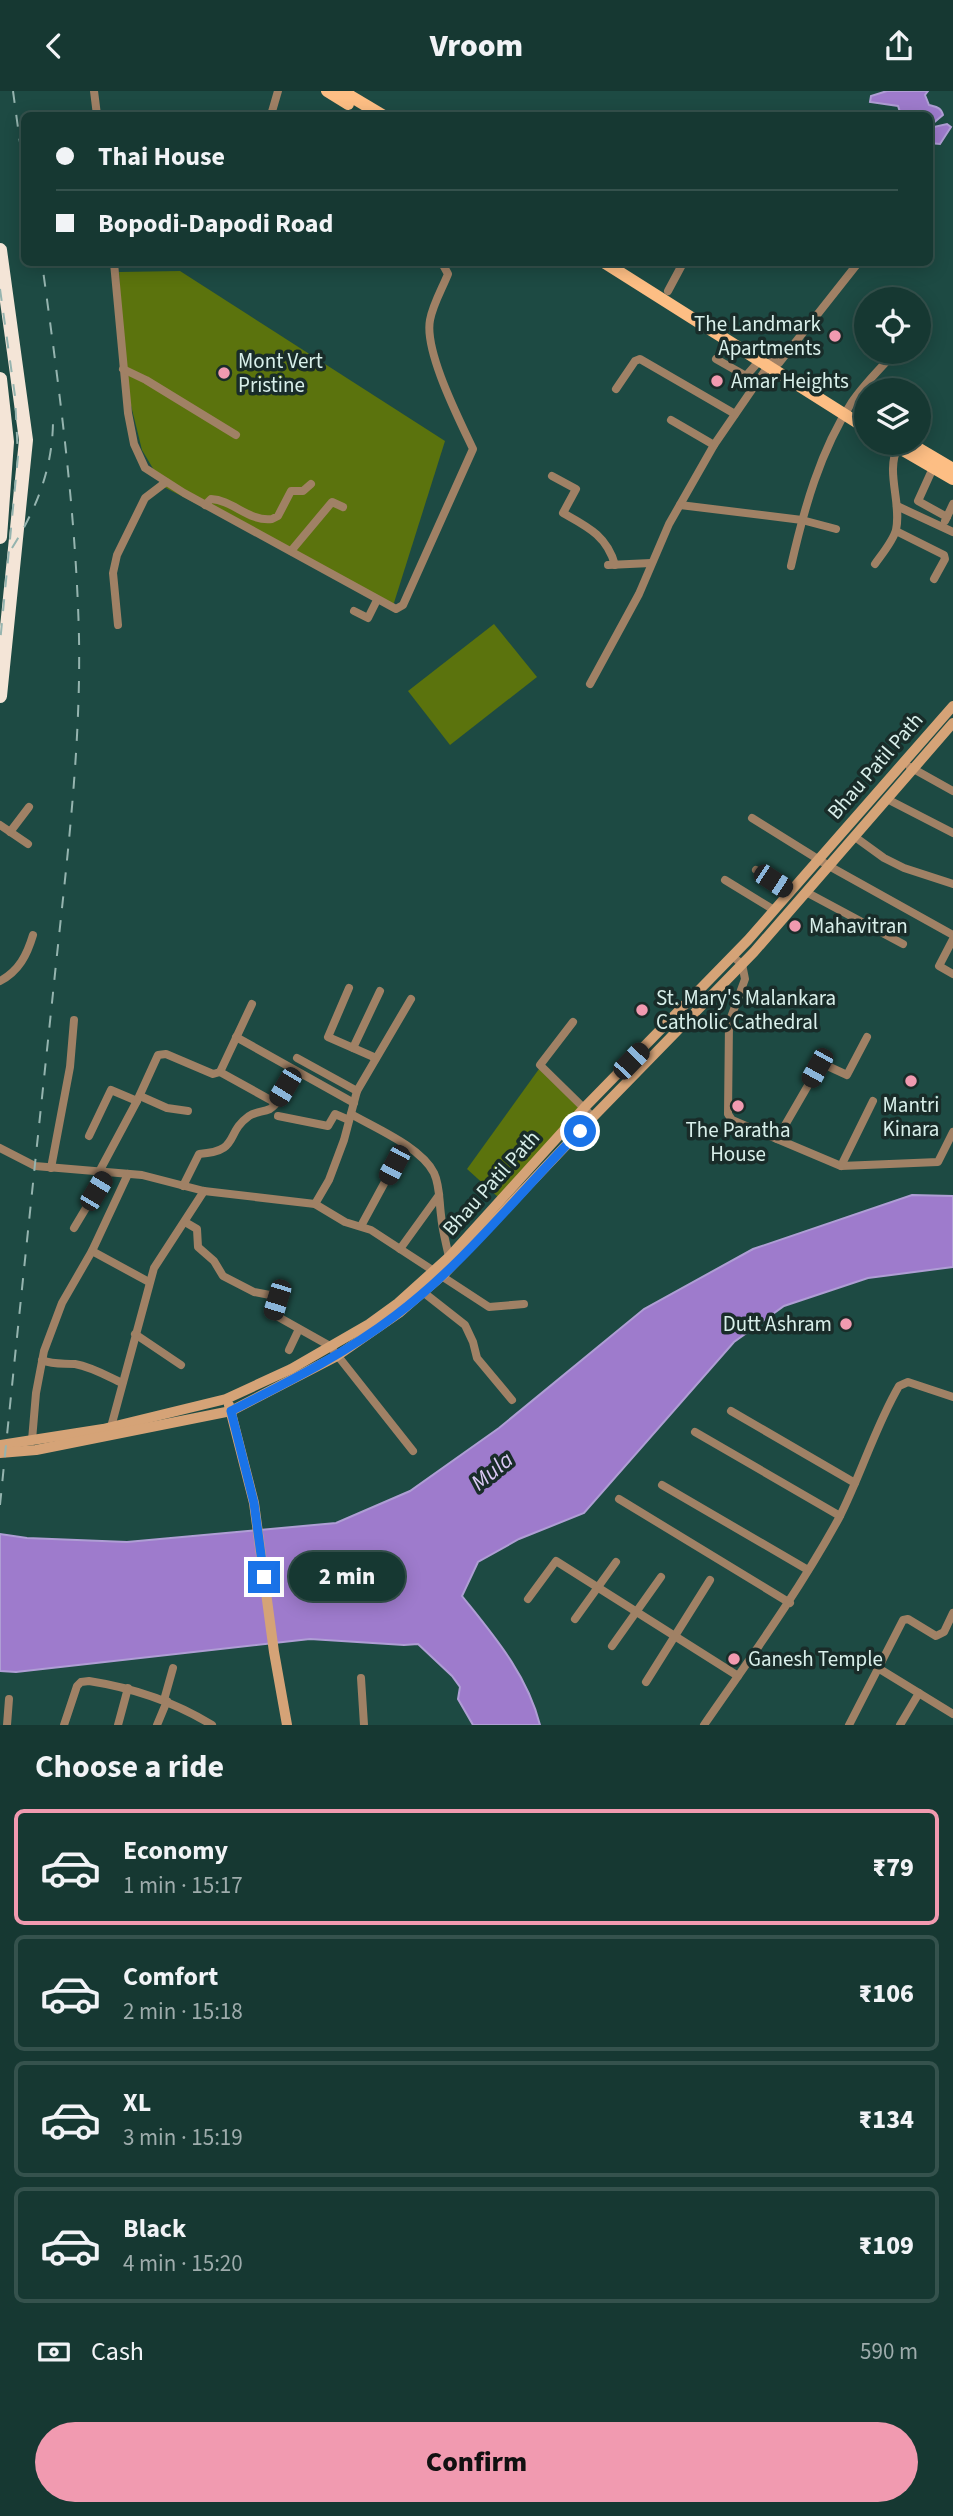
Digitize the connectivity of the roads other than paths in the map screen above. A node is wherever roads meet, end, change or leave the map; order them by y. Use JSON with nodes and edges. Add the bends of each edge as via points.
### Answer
{"nodes":[{"id":1,"x":94,"y":91,"type":"edge"},
{"id":2,"x":278,"y":91,"type":"edge"},
{"id":3,"x":327,"y":91,"type":"edge"},
{"id":4,"x":342,"y":91,"type":"edge"},
{"id":5,"x":97,"y":112,"type":"edge"},
{"id":6,"x":272,"y":112,"type":"edge"},
{"id":7,"x":361,"y":112,"type":"edge"},
{"id":8,"x":377,"y":112,"type":"edge"},
{"id":9,"x":0,"y":250,"type":"edge"},
{"id":10,"x":114,"y":266,"type":"edge"},
{"id":11,"x":444,"y":266,"type":"edge"},
{"id":12,"x":610,"y":266,"type":"edge"},
{"id":13,"x":625,"y":266,"type":"edge"},
{"id":14,"x":681,"y":266,"type":"edge"},
{"id":15,"x":855,"y":266,"type":"edge"},
{"id":16,"x":668,"y":291,"type":"junction"},
{"id":17,"x":716,"y":359,"type":"dead end"},
{"id":18,"x":770,"y":362,"type":"junction"},
{"id":19,"x":885,"y":364,"type":"edge"},
{"id":20,"x":123,"y":369,"type":"junction"},
{"id":21,"x":0,"y":379,"type":"edge"},
{"id":22,"x":616,"y":389,"type":"dead end"},
{"id":23,"x":847,"y":412,"type":"junction"},
{"id":24,"x":735,"y":414,"type":"junction"},
{"id":25,"x":854,"y":415,"type":"edge"},
{"id":26,"x":854,"y":418,"type":"edge"},
{"id":27,"x":671,"y":420,"type":"dead end"},
{"id":28,"x":7,"y":427,"type":"junction"},
{"id":29,"x":236,"y":435,"type":"dead end"},
{"id":30,"x":714,"y":445,"type":"junction"},
{"id":31,"x":0,"y":453,"type":"edge"},
{"id":32,"x":894,"y":455,"type":"edge"},
{"id":33,"x":915,"y":455,"type":"edge"},
{"id":34,"x":923,"y":455,"type":"edge"},
{"id":35,"x":933,"y":468,"type":"junction"},
{"id":36,"x":953,"y":469,"type":"edge"},
{"id":37,"x":552,"y":477,"type":"dead end"},
{"id":38,"x":953,"y":479,"type":"edge"},
{"id":39,"x":166,"y":482,"type":"junction"},
{"id":40,"x":311,"y":484,"type":"dead end"},
{"id":41,"x":953,"y":504,"type":"edge"},
{"id":42,"x":205,"y":505,"type":"junction"},
{"id":43,"x":680,"y":505,"type":"junction"},
{"id":44,"x":897,"y":506,"type":"junction"},
{"id":45,"x":344,"y":507,"type":"dead end"},
{"id":46,"x":947,"y":517,"type":"junction"},
{"id":47,"x":802,"y":520,"type":"junction"},
{"id":48,"x":942,"y":526,"type":"junction"},
{"id":49,"x":836,"y":529,"type":"dead end"},
{"id":50,"x":896,"y":531,"type":"junction"},
{"id":51,"x":953,"y":531,"type":"edge"},
{"id":52,"x":0,"y":537,"type":"edge"},
{"id":53,"x":291,"y":551,"type":"junction"},
{"id":54,"x":651,"y":563,"type":"junction"},
{"id":55,"x":876,"y":564,"type":"dead end"},
{"id":56,"x":791,"y":566,"type":"dead end"},
{"id":57,"x":6,"y":574,"type":"edge"},
{"id":58,"x":933,"y":579,"type":"dead end"},
{"id":59,"x":377,"y":600,"type":"junction"},
{"id":60,"x":354,"y":611,"type":"dead end"},
{"id":61,"x":118,"y":625,"type":"dead end"},
{"id":62,"x":590,"y":684,"type":"dead end"},
{"id":63,"x":0,"y":696,"type":"edge"},
{"id":64,"x":952,"y":710,"type":"edge"},
{"id":65,"x":953,"y":723,"type":"edge"},
{"id":66,"x":908,"y":766,"type":"junction"},
{"id":67,"x":953,"y":790,"type":"edge"},
{"id":68,"x":887,"y":799,"type":"junction"},
{"id":69,"x":29,"y":807,"type":"dead end"},
{"id":70,"x":752,"y":818,"type":"dead end"},
{"id":71,"x":0,"y":825,"type":"edge"},
{"id":72,"x":10,"y":832,"type":"junction"},
{"id":73,"x":953,"y":832,"type":"edge"},
{"id":74,"x":855,"y":837,"type":"junction"},
{"id":75,"x":28,"y":844,"type":"dead end"},
{"id":76,"x":819,"y":860,"type":"junction"},
{"id":77,"x":829,"y":866,"type":"junction"},
{"id":78,"x":757,"y":870,"type":"dead end"},
{"id":79,"x":725,"y":880,"type":"dead end"},
{"id":80,"x":953,"y":884,"type":"edge"},
{"id":81,"x":790,"y":892,"type":"junction"},
{"id":82,"x":806,"y":892,"type":"junction"},
{"id":83,"x":774,"y":911,"type":"junction"},
{"id":84,"x":33,"y":935,"type":"dead end"},
{"id":85,"x":953,"y":937,"type":"edge"},
{"id":86,"x":903,"y":944,"type":"dead end"},
{"id":87,"x":732,"y":956,"type":"junction"},
{"id":88,"x":742,"y":964,"type":"junction"},
{"id":89,"x":953,"y":974,"type":"edge"},
{"id":90,"x":0,"y":981,"type":"edge"},
{"id":91,"x":349,"y":988,"type":"dead end"},
{"id":92,"x":380,"y":991,"type":"dead end"},
{"id":93,"x":411,"y":999,"type":"dead end"},
{"id":94,"x":252,"y":1004,"type":"dead end"},
{"id":95,"x":74,"y":1020,"type":"dead end"},
{"id":96,"x":573,"y":1022,"type":"dead end"},
{"id":97,"x":236,"y":1037,"type":"junction"},
{"id":98,"x":867,"y":1037,"type":"dead end"},
{"id":99,"x":353,"y":1048,"type":"junction"},
{"id":100,"x":297,"y":1058,"type":"dead end"},
{"id":101,"x":376,"y":1058,"type":"junction"},
{"id":102,"x":220,"y":1072,"type":"junction"},
{"id":103,"x":295,"y":1072,"type":"junction"},
{"id":104,"x":357,"y":1091,"type":"junction"},
{"id":105,"x":138,"y":1098,"type":"junction"},
{"id":106,"x":873,"y":1101,"type":"dead end"},
{"id":107,"x":276,"y":1103,"type":"junction"},
{"id":108,"x":354,"y":1103,"type":"junction"},
{"id":109,"x":188,"y":1111,"type":"dead end"},
{"id":110,"x":589,"y":1112,"type":"junction"},
{"id":111,"x":278,"y":1116,"type":"dead end"},
{"id":112,"x":350,"y":1117,"type":"junction"},
{"id":113,"x":953,"y":1132,"type":"edge"},
{"id":114,"x":89,"y":1136,"type":"dead end"},
{"id":115,"x":777,"y":1139,"type":"junction"},
{"id":116,"x":405,"y":1145,"type":"junction"},
{"id":117,"x":0,"y":1148,"type":"edge"},
{"id":118,"x":841,"y":1166,"type":"junction"},
{"id":119,"x":51,"y":1168,"type":"junction"},
{"id":120,"x":103,"y":1172,"type":"junction"},
{"id":121,"x":128,"y":1174,"type":"junction"},
{"id":122,"x":183,"y":1186,"type":"junction"},
{"id":123,"x":204,"y":1191,"type":"junction"},
{"id":124,"x":439,"y":1194,"type":"junction"},
{"id":125,"x":315,"y":1204,"type":"junction"},
{"id":126,"x":185,"y":1221,"type":"junction"},
{"id":127,"x":361,"y":1226,"type":"junction"},
{"id":128,"x":74,"y":1228,"type":"dead end"},
{"id":129,"x":400,"y":1249,"type":"junction"},
{"id":130,"x":92,"y":1251,"type":"junction"},
{"id":131,"x":449,"y":1257,"type":"junction"},
{"id":132,"x":438,"y":1274,"type":"junction"},
{"id":133,"x":149,"y":1282,"type":"junction"},
{"id":134,"x":423,"y":1292,"type":"junction"},
{"id":135,"x":524,"y":1304,"type":"dead end"},
{"id":136,"x":299,"y":1329,"type":"junction"},
{"id":137,"x":135,"y":1334,"type":"junction"},
{"id":138,"x":330,"y":1346,"type":"junction"},
{"id":139,"x":289,"y":1350,"type":"dead end"},
{"id":140,"x":337,"y":1356,"type":"junction"},
{"id":141,"x":42,"y":1360,"type":"junction"},
{"id":142,"x":181,"y":1365,"type":"dead end"},
{"id":143,"x":122,"y":1383,"type":"junction"},
{"id":144,"x":953,"y":1397,"type":"edge"},
{"id":145,"x":226,"y":1399,"type":"junction"},
{"id":146,"x":512,"y":1400,"type":"dead end"},
{"id":147,"x":231,"y":1411,"type":"junction"},
{"id":148,"x":731,"y":1411,"type":"dead end"},
{"id":149,"x":111,"y":1427,"type":"junction"},
{"id":150,"x":695,"y":1432,"type":"dead end"},
{"id":151,"x":32,"y":1440,"type":"junction"},
{"id":152,"x":0,"y":1445,"type":"edge"},
{"id":153,"x":413,"y":1451,"type":"dead end"},
{"id":154,"x":0,"y":1453,"type":"edge"},
{"id":155,"x":855,"y":1483,"type":"junction"},
{"id":156,"x":662,"y":1485,"type":"dead end"},
{"id":157,"x":619,"y":1499,"type":"dead end"},
{"id":158,"x":839,"y":1516,"type":"junction"},
{"id":159,"x":616,"y":1562,"type":"dead end"},
{"id":160,"x":808,"y":1570,"type":"junction"},
{"id":161,"x":661,"y":1577,"type":"dead end"},
{"id":162,"x":710,"y":1580,"type":"dead end"},
{"id":163,"x":598,"y":1587,"type":"junction"},
{"id":164,"x":528,"y":1599,"type":"dead end"},
{"id":165,"x":790,"y":1603,"type":"junction"},
{"id":166,"x":636,"y":1611,"type":"junction"},
{"id":167,"x":953,"y":1613,"type":"edge"},
{"id":168,"x":575,"y":1619,"type":"dead end"},
{"id":169,"x":676,"y":1636,"type":"junction"},
{"id":170,"x":612,"y":1646,"type":"dead end"},
{"id":171,"x":173,"y":1668,"type":"dead end"},
{"id":172,"x":878,"y":1668,"type":"junction"},
{"id":173,"x":738,"y":1676,"type":"junction"},
{"id":174,"x":361,"y":1678,"type":"dead end"},
{"id":175,"x":646,"y":1682,"type":"dead end"},
{"id":176,"x":128,"y":1688,"type":"junction"},
{"id":177,"x":919,"y":1693,"type":"junction"},
{"id":178,"x":9,"y":1699,"type":"dead end"},
{"id":179,"x":165,"y":1701,"type":"junction"},
{"id":180,"x":953,"y":1714,"type":"edge"},
{"id":181,"x":201,"y":1722,"type":"edge"},
{"id":182,"x":8,"y":1725,"type":"edge"},
{"id":183,"x":64,"y":1725,"type":"edge"},
{"id":184,"x":118,"y":1725,"type":"edge"},
{"id":185,"x":157,"y":1725,"type":"edge"},
{"id":186,"x":212,"y":1725,"type":"edge"},
{"id":187,"x":287,"y":1725,"type":"edge"},
{"id":188,"x":364,"y":1725,"type":"edge"},
{"id":189,"x":704,"y":1725,"type":"edge"},
{"id":190,"x":849,"y":1725,"type":"edge"},
{"id":191,"x":900,"y":1725,"type":"edge"}],
"edges":[{"from":1,"to":5,"type":"street"},
{"from":2,"to":6,"type":"street"},
{"from":3,"to":7,"type":"main road"},
{"from":4,"to":8,"type":"main road"},
{"from":9,"to":57,"type":"highway","via":[[26,440]]},
{"from":10,"to":20,"type":"street"},
{"from":11,"to":59,"type":"street","via":[[448,274],[430,316],[430,342],[473,449],[403,605],[396,609]]},
{"from":12,"to":18,"type":"main road"},
{"from":13,"to":16,"type":"main road"},
{"from":14,"to":16,"type":"street"},
{"from":15,"to":18,"type":"street"},
{"from":16,"to":18,"type":"main road"},
{"from":17,"to":18,"type":"street","via":[[746,376]]},
{"from":18,"to":23,"type":"main road"},
{"from":18,"to":24,"type":"street"},
{"from":19,"to":23,"type":"street"},
{"from":20,"to":29,"type":"street"},
{"from":20,"to":39,"type":"street","via":[[134,444],[145,468]]},
{"from":21,"to":28,"type":"highway"},
{"from":22,"to":24,"type":"street","via":[[640,359]]},
{"from":23,"to":25,"type":"main road"},
{"from":23,"to":26,"type":"main road"},
{"from":23,"to":47,"type":"street","via":[[806,501]]},
{"from":24,"to":30,"type":"street"},
{"from":27,"to":30,"type":"street"},
{"from":28,"to":31,"type":"street"},
{"from":28,"to":52,"type":"highway"},
{"from":30,"to":43,"type":"street"},
{"from":32,"to":44,"type":"street"},
{"from":33,"to":35,"type":"main road"},
{"from":34,"to":36,"type":"main road"},
{"from":35,"to":38,"type":"main road"},
{"from":35,"to":46,"type":"street","via":[[918,501]]},
{"from":37,"to":54,"type":"street","via":[[576,489],[564,513],[604,539],[612,553],[612,565]]},
{"from":39,"to":42,"type":"street"},
{"from":39,"to":61,"type":"street","via":[[145,498],[117,555],[113,573]]},
{"from":40,"to":42,"type":"street","via":[[303,491],[289,492],[272,519],[249,515],[223,501],[211,499]]},
{"from":41,"to":46,"type":"street"},
{"from":42,"to":53,"type":"street"},
{"from":43,"to":47,"type":"street"},
{"from":43,"to":54,"type":"street"},
{"from":44,"to":48,"type":"street"},
{"from":44,"to":50,"type":"street"},
{"from":45,"to":53,"type":"street","via":[[332,502]]},
{"from":46,"to":48,"type":"street"},
{"from":47,"to":49,"type":"street"},
{"from":47,"to":56,"type":"street"},
{"from":48,"to":51,"type":"street"},
{"from":50,"to":55,"type":"street"},
{"from":50,"to":58,"type":"street","via":[[944,555]]},
{"from":53,"to":59,"type":"street"},
{"from":54,"to":62,"type":"street"},
{"from":57,"to":63,"type":"highway"},
{"from":59,"to":60,"type":"street","via":[[368,618]]},
{"from":64,"to":66,"type":"main road","name":"Bhau Patil Path"},
{"from":65,"to":66,"type":"main road","name":"Bhau Patil Path"},
{"from":66,"to":67,"type":"street"},
{"from":66,"to":68,"type":"main road","name":"Bhau Patil Path"},
{"from":66,"to":76,"type":"main road","name":"Bhau Patil Path"},
{"from":68,"to":73,"type":"street"},
{"from":68,"to":74,"type":"main road","name":"Bhau Patil Path"},
{"from":69,"to":72,"type":"street"},
{"from":70,"to":76,"type":"street"},
{"from":71,"to":72,"type":"street"},
{"from":72,"to":75,"type":"street"},
{"from":74,"to":77,"type":"main road","name":"Bhau Patil Path"},
{"from":74,"to":80,"type":"street","via":[[904,868]]},
{"from":76,"to":77,"type":"street"},
{"from":76,"to":81,"type":"main road","name":"Bhau Patil Path"},
{"from":77,"to":82,"type":"main road","name":"Bhau Patil Path"},
{"from":77,"to":85,"type":"street"},
{"from":78,"to":81,"type":"street"},
{"from":79,"to":83,"type":"street"},
{"from":81,"to":83,"type":"main road","name":"Bhau Patil Path"},
{"from":82,"to":86,"type":"street"},
{"from":82,"to":88,"type":"main road","name":"Bhau Patil Path"},
{"from":83,"to":87,"type":"main road","name":"Bhau Patil Path"},
{"from":84,"to":90,"type":"street","via":[[22,963]]},
{"from":85,"to":89,"type":"street","via":[[939,966]]},
{"from":87,"to":88,"type":"street"},
{"from":87,"to":110,"type":"main road","name":"Bhau Patil Path"},
{"from":88,"to":110,"type":"main road","name":"Bhau Patil Path"},
{"from":88,"to":115,"type":"street","via":[[744,979],[729,1023],[728,1114],[732,1120]]},
{"from":91,"to":99,"type":"street","via":[[328,1037]]},
{"from":92,"to":99,"type":"street"},
{"from":93,"to":101,"type":"street"},
{"from":94,"to":97,"type":"street"},
{"from":95,"to":119,"type":"street"},
{"from":96,"to":110,"type":"street","via":[[540,1065]]},
{"from":97,"to":102,"type":"street"},
{"from":97,"to":103,"type":"street"},
{"from":98,"to":115,"type":"street","via":[[847,1075],[821,1063]]},
{"from":99,"to":101,"type":"street"},
{"from":100,"to":104,"type":"street"},
{"from":101,"to":104,"type":"street"},
{"from":102,"to":105,"type":"street","via":[[206,1072],[159,1053]]},
{"from":102,"to":107,"type":"street"},
{"from":103,"to":107,"type":"street"},
{"from":103,"to":108,"type":"street"},
{"from":104,"to":108,"type":"street"},
{"from":105,"to":109,"type":"street"},
{"from":105,"to":114,"type":"street","via":[[111,1090]]},
{"from":105,"to":120,"type":"street"},
{"from":106,"to":118,"type":"street"},
{"from":107,"to":122,"type":"street","via":[[248,1117],[228,1146],[199,1154]]},
{"from":108,"to":112,"type":"street"},
{"from":110,"to":131,"type":"main road","name":"Bhau Patil Path"},
{"from":110,"to":132,"type":"main road","name":"Bhau Patil Path"},
{"from":111,"to":112,"type":"street","via":[[328,1126],[335,1115]]},
{"from":112,"to":116,"type":"street"},
{"from":112,"to":125,"type":"street","via":[[329,1180]]},
{"from":113,"to":118,"type":"street","via":[[938,1162]]},
{"from":115,"to":118,"type":"street"},
{"from":116,"to":124,"type":"street","via":[[433,1171]]},
{"from":116,"to":127,"type":"street"},
{"from":117,"to":119,"type":"street","via":[[29,1164]]},
{"from":119,"to":120,"type":"street"},
{"from":120,"to":121,"type":"street"},
{"from":120,"to":128,"type":"street"},
{"from":121,"to":122,"type":"street"},
{"from":121,"to":130,"type":"street"},
{"from":122,"to":123,"type":"street"},
{"from":123,"to":125,"type":"street"},
{"from":123,"to":126,"type":"street"},
{"from":124,"to":129,"type":"street"},
{"from":124,"to":131,"type":"street"},
{"from":125,"to":127,"type":"street"},
{"from":126,"to":133,"type":"street"},
{"from":126,"to":136,"type":"street","via":[[197,1230],[198,1245],[223,1276],[254,1292],[275,1296],[273,1314]]},
{"from":127,"to":129,"type":"street"},
{"from":129,"to":132,"type":"street"},
{"from":130,"to":133,"type":"street"},
{"from":130,"to":141,"type":"street","via":[[62,1303]]},
{"from":131,"to":132,"type":"main road","name":"Bhau Patil Path"},
{"from":132,"to":134,"type":"main road","name":"Bhau Patil Path"},
{"from":132,"to":135,"type":"street","via":[[489,1307]]},
{"from":132,"to":138,"type":"main road","name":"Bhau Patil Path"},
{"from":133,"to":137,"type":"street"},
{"from":134,"to":140,"type":"main road","name":"Bhau Patil Path"},
{"from":134,"to":146,"type":"street","via":[[465,1325],[477,1357]]},
{"from":136,"to":138,"type":"street"},
{"from":136,"to":139,"type":"street"},
{"from":137,"to":142,"type":"street"},
{"from":137,"to":143,"type":"street"},
{"from":138,"to":140,"type":"street"},
{"from":138,"to":145,"type":"main road","name":"Bhau Patil Path"},
{"from":140,"to":147,"type":"main road","name":"Bhau Patil Path"},
{"from":140,"to":153,"type":"street"},
{"from":141,"to":143,"type":"street","via":[[89,1368]]},
{"from":141,"to":151,"type":"street"},
{"from":143,"to":149,"type":"street"},
{"from":144,"to":155,"type":"street","via":[[908,1382],[899,1385]]},
{"from":145,"to":147,"type":"main road"},
{"from":145,"to":149,"type":"main road","name":"Bhau Patil Path"},
{"from":147,"to":154,"type":"main road","name":"Bhau Patil Path"},
{"from":147,"to":187,"type":"main road","via":[[254,1503]]},
{"from":148,"to":155,"type":"street"},
{"from":149,"to":151,"type":"main road","name":"Bhau Patil Path"},
{"from":150,"to":158,"type":"street"},
{"from":151,"to":152,"type":"main road","name":"Bhau Patil Path"},
{"from":155,"to":158,"type":"street"},
{"from":156,"to":160,"type":"street"},
{"from":157,"to":165,"type":"street"},
{"from":158,"to":160,"type":"street"},
{"from":159,"to":163,"type":"street"},
{"from":160,"to":165,"type":"street"},
{"from":161,"to":166,"type":"street"},
{"from":162,"to":169,"type":"street"},
{"from":163,"to":164,"type":"street","via":[[556,1561]]},
{"from":163,"to":166,"type":"street"},
{"from":163,"to":168,"type":"street"},
{"from":165,"to":173,"type":"street"},
{"from":166,"to":169,"type":"street"},
{"from":166,"to":170,"type":"street"},
{"from":167,"to":172,"type":"street","via":[[944,1632],[936,1636],[903,1620]]},
{"from":169,"to":173,"type":"street"},
{"from":169,"to":175,"type":"street"},
{"from":171,"to":179,"type":"street"},
{"from":172,"to":177,"type":"street"},
{"from":172,"to":190,"type":"street"},
{"from":173,"to":189,"type":"street"},
{"from":174,"to":188,"type":"street"},
{"from":176,"to":179,"type":"street"},
{"from":176,"to":183,"type":"street","via":[[81,1682]]},
{"from":176,"to":184,"type":"street"},
{"from":177,"to":180,"type":"street"},
{"from":177,"to":191,"type":"street"},
{"from":178,"to":182,"type":"street"},
{"from":179,"to":181,"type":"street"},
{"from":179,"to":185,"type":"street"},
{"from":181,"to":186,"type":"street"}]}
